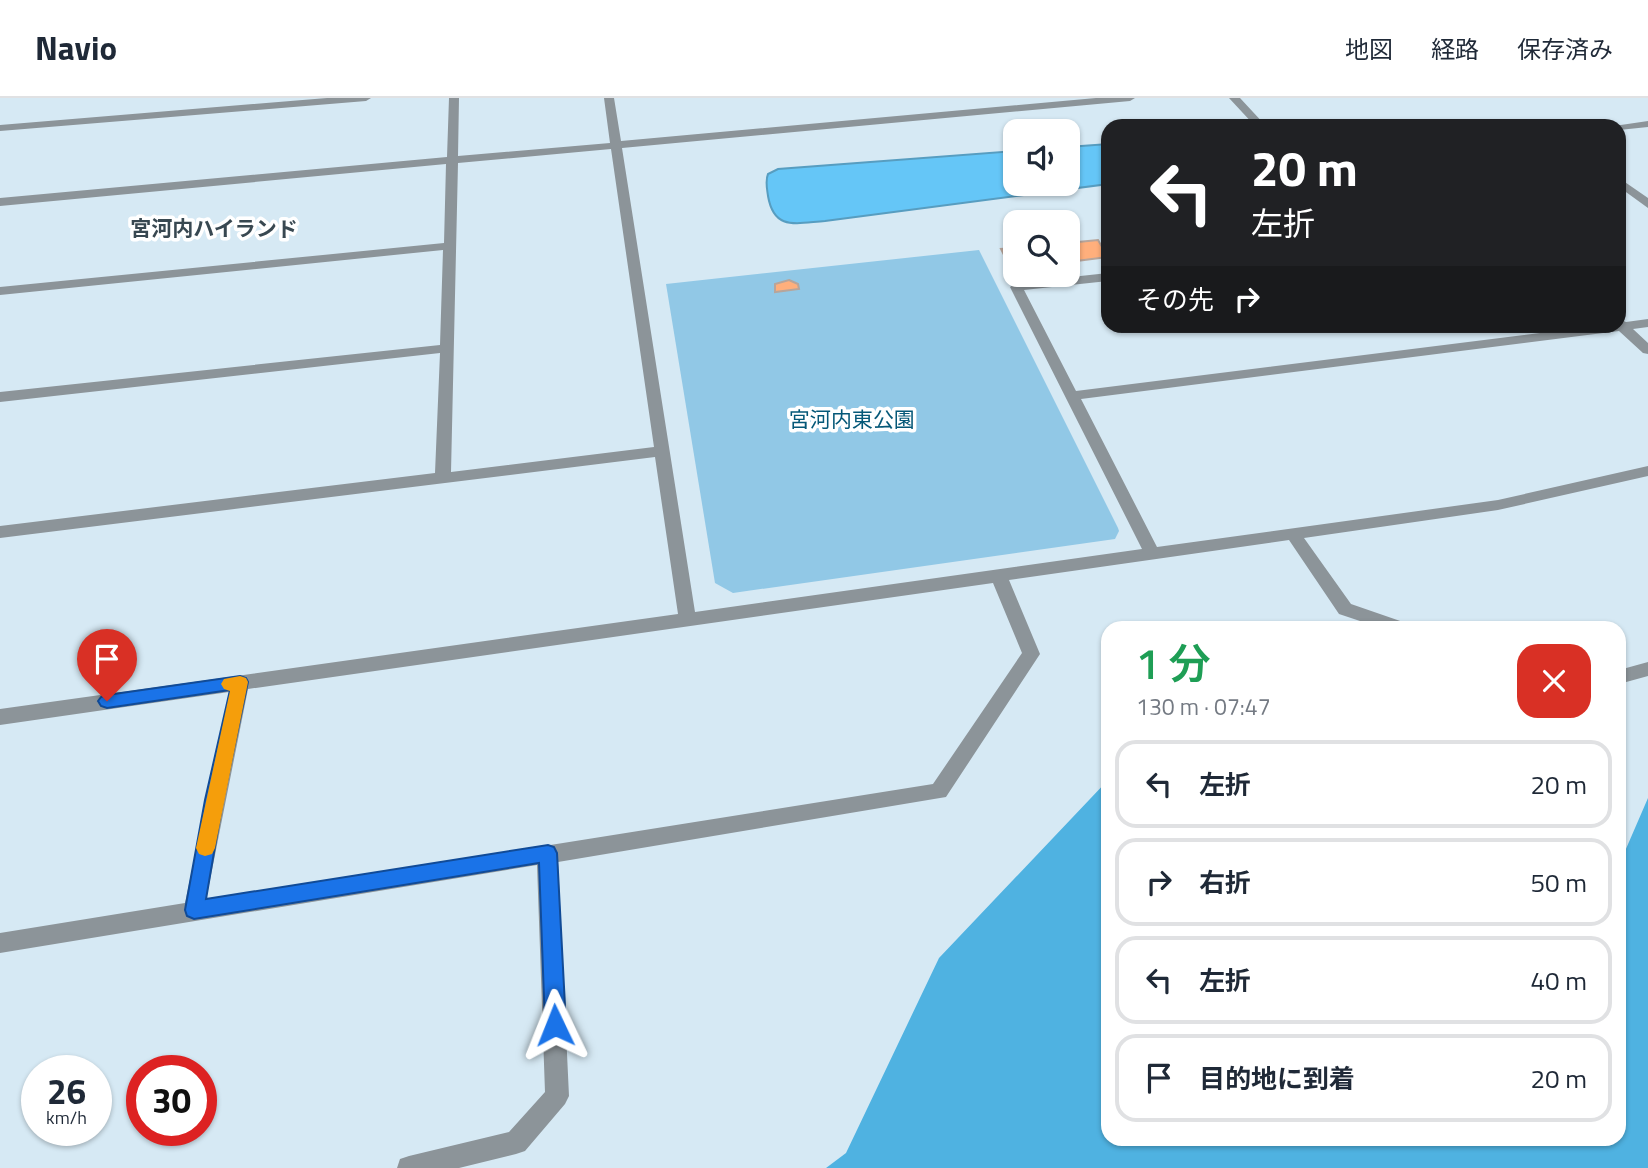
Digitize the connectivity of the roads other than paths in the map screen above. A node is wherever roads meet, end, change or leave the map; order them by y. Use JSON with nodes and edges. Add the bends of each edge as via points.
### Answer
{"nodes":[{"id":1,"x":366,"y":98,"type":"edge"},
{"id":2,"x":454,"y":98,"type":"edge"},
{"id":3,"x":609,"y":98,"type":"edge"},
{"id":4,"x":1130,"y":98,"type":"edge"},
{"id":5,"x":1234,"y":98,"type":"edge"},
{"id":6,"x":1079,"y":100,"type":"edge"},
{"id":7,"x":1254,"y":119,"type":"edge"},
{"id":8,"x":1648,"y":124,"type":"edge"},
{"id":9,"x":1626,"y":126,"type":"edge"},
{"id":10,"x":0,"y":128,"type":"edge"},
{"id":11,"x":617,"y":146,"type":"junction"},
{"id":12,"x":452,"y":161,"type":"junction"},
{"id":13,"x":1626,"y":187,"type":"edge"},
{"id":14,"x":0,"y":202,"type":"edge"},
{"id":15,"x":1648,"y":204,"type":"edge"},
{"id":16,"x":450,"y":246,"type":"junction"},
{"id":17,"x":1101,"y":279,"type":"edge"},
{"id":18,"x":0,"y":291,"type":"edge"},
{"id":19,"x":1648,"y":323,"type":"edge"},
{"id":20,"x":1626,"y":325,"type":"edge"},
{"id":21,"x":1626,"y":330,"type":"edge"},
{"id":22,"x":1558,"y":333,"type":"edge"},
{"id":23,"x":447,"y":348,"type":"junction"},
{"id":24,"x":1648,"y":350,"type":"edge"},
{"id":25,"x":1072,"y":396,"type":"junction"},
{"id":26,"x":0,"y":397,"type":"edge"},
{"id":27,"x":662,"y":451,"type":"junction"},
{"id":28,"x":1648,"y":471,"type":"edge"},
{"id":29,"x":443,"y":478,"type":"junction"},
{"id":30,"x":0,"y":532,"type":"edge"},
{"id":31,"x":1292,"y":533,"type":"junction"},
{"id":32,"x":1152,"y":553,"type":"junction"},
{"id":33,"x":998,"y":575,"type":"junction"},
{"id":34,"x":687,"y":619,"type":"junction"},
{"id":35,"x":1380,"y":621,"type":"edge"},
{"id":36,"x":1648,"y":669,"type":"edge"},
{"id":37,"x":1626,"y":675,"type":"edge"},
{"id":38,"x":240,"y":682,"type":"junction"},
{"id":39,"x":0,"y":717,"type":"edge"},
{"id":40,"x":548,"y":853,"type":"junction"},
{"id":41,"x":194,"y":910,"type":"junction"},
{"id":42,"x":0,"y":943,"type":"edge"},
{"id":43,"x":408,"y":1168,"type":"edge"}],
"edges":[{"from":1,"to":10,"type":"street"},
{"from":2,"to":12,"type":"street"},
{"from":3,"to":11,"type":"street"},
{"from":4,"to":6,"type":"street"},
{"from":5,"to":7,"type":"street"},
{"from":6,"to":11,"type":"street"},
{"from":8,"to":9,"type":"street"},
{"from":11,"to":12,"type":"street"},
{"from":11,"to":27,"type":"street"},
{"from":12,"to":14,"type":"street"},
{"from":12,"to":16,"type":"street"},
{"from":13,"to":15,"type":"street"},
{"from":16,"to":18,"type":"street"},
{"from":16,"to":23,"type":"street"},
{"from":17,"to":25,"type":"street","via":[[1016,287]]},
{"from":19,"to":20,"type":"street"},
{"from":21,"to":24,"type":"street"},
{"from":22,"to":25,"type":"street"},
{"from":23,"to":26,"type":"street"},
{"from":23,"to":29,"type":"street"},
{"from":25,"to":32,"type":"street"},
{"from":27,"to":29,"type":"street"},
{"from":27,"to":34,"type":"street"},
{"from":28,"to":31,"type":"street","via":[[1498,505]]},
{"from":29,"to":30,"type":"street"},
{"from":31,"to":32,"type":"street"},
{"from":31,"to":35,"type":"street","via":[[1345,609]]},
{"from":32,"to":33,"type":"street"},
{"from":33,"to":34,"type":"street"},
{"from":33,"to":40,"type":"street","via":[[1031,653],[939,791]]},
{"from":34,"to":38,"type":"street"},
{"from":36,"to":37,"type":"street"},
{"from":38,"to":39,"type":"street"},
{"from":38,"to":41,"type":"street"},
{"from":40,"to":41,"type":"street"},
{"from":40,"to":43,"type":"street","via":[[557,1096],[516,1142]]},
{"from":41,"to":42,"type":"street"}]}
